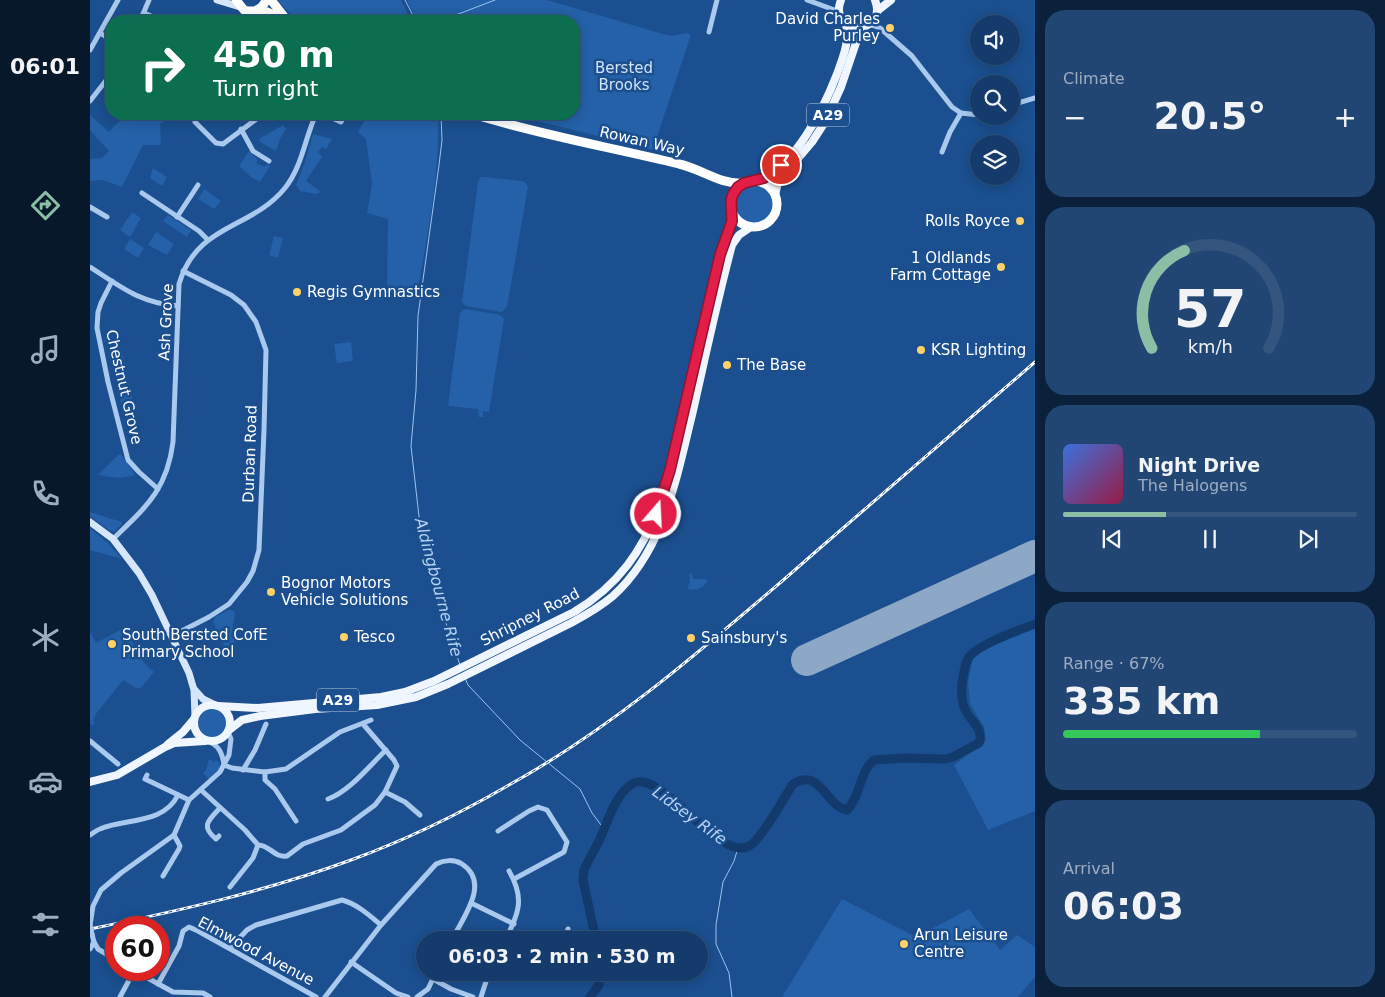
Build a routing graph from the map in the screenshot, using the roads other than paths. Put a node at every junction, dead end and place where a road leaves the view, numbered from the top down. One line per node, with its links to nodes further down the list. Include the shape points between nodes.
1 (118, 0): 17 (street)
2 (149, 0): 14 (street)
3 (217, 0): 11 (street)
4 (266, 0): 13 (highway)
5 (271, 0): 21 (highway)
6 (717, 0): 26 (street)
7 (807, 0): 12 (street)
8 (875, 0): 16 (main road)
9 (891, 0): 16 (main road)
10 (841, 1): 12 (street); 15 (main road)
11 (238, 4): 13 (highway, via 248,11)
12 (826, 6): 15 (street)
13 (257, 10): 20 (highway)
14 (144, 12): 18 (street); 19 (street)
15 (840, 12): 22 (main road)
16 (877, 14): 24 (main road); 25 (street)
17 (110, 15)
18 (143, 15)
19 (150, 15)
20 (274, 15)
21 (283, 15)
22 (845, 22): 24 (main road, via 852,27); 44 (main road, A29, via 848,36 845,50 830,93 815,122 781,165)
23 (105, 24): 27 (street)
24 (867, 25): 25 (street); 48 (main road, A29, via 857,40 825,122 778,182)
25 (880, 28): 34 (street, via 912,56 952,107)
26 (709, 32)
27 (100, 33): 28 (street); 29 (street)
28 (105, 36)
29 (90, 50)
30 (105, 82): 32 (street)
31 (1035, 98): 33 (street)
32 (90, 101)
33 (1020, 102)
34 (961, 113): 35 (street); 41 (street)
35 (970, 114)
36 (253, 120): 40 (street)
37 (312, 120): 55 (street, Ash Grove, via 298,165 285,188 268,204)
38 (494, 120): 43 (highway, Rowan Way, via 690,166)
39 (195, 122): 40 (street, via 220,144 227,143)
40 (242, 129): 42 (street, via 253,151)
41 (942, 152)
42 (269, 161)
43 (716, 179): 45 (highway, Rowan Way); 49 (highway, Rowan Way)
44 (756, 181): 45 (highway); 48 (highway, via 768,185)
45 (744, 183): 49 (highway, via 738,187)
46 (198, 185): 53 (street)
47 (142, 193): 53 (street)
48 (775, 195): 54 (highway, via 777,207 771,220 759,227)
49 (731, 201): 51 (highway)
50 (90, 207): 52 (street)
51 (732, 213): 54 (highway, via 740,223); 65 (main road, Shripney Road / A29, via 665,487 639,549 621,574 592,601 574,612 415,689 387,696 258,708)
52 (107, 217)
53 (178, 217): 55 (street)
54 (751, 227): 70 (main road, Shripney Road / A29, via 732,245 672,496 657,534 639,565 613,596 591,612 457,680 406,700 260,716 242,720)
55 (208, 240): 57 (street, Ash Grove, via 192,254)
56 (90, 267): 58 (street)
57 (183, 271): 59 (street, Ash Grove); 63 (street, Durban Road, via 226,292 249,312 259,328 266,350 266,382 260,544 253,571 229,604)
58 (112, 281): 59 (street, via 142,299); 60 (street, Chestnut Grove, via 98,312 98,339 128,460)
59 (178, 306): 60 (street, Ash Grove, via 173,442 165,477)
60 (158, 489): 62 (street, Ash Grove)
61 (90, 522): 62 (street)
62 (113, 539): 63 (street, via 139,573)
63 (172, 636): 64 (street)
64 (194, 690): 65 (street); 66 (street)
65 (216, 706): 66 (main road, Shripney Road, via 201,708); 70 (main road, via 230,720)
66 (194, 717): 72 (main road, via 197,734); 73 (main road, Shripney Road, via 183,732)
67 (371, 720): 69 (street)
68 (266, 724): 77 (street)
69 (363, 724): 74 (street); 78 (street, via 340,732 286,770)
70 (228, 731): 72 (main road, Shripney Road, via 219,740); 76 (street, via 231,739)
71 (90, 741): 75 (street)
72 (206, 741): 73 (main road, Shripney Road, via 180,742); 76 (street, via 219,749)
73 (165, 747): 80 (main road, Shripney Road, via 117,775)
74 (386, 750): 82 (street, via 397,766); 84 (street, via 349,786)
75 (118, 764)
76 (224, 765): 77 (street); 81 (street)
77 (243, 770): 78 (street)
78 (265, 772): 88 (street, via 265,780 275,789)
79 (147, 775): 83 (street, via 145,779)
80 (90, 782)
81 (202, 790): 85 (street); 86 (street)
82 (385, 792): 87 (street, via 405,802); 93 (street, via 375,805 341,830 303,844 287,856 276,855 266,846)
83 (178, 795): 85 (street); 90 (street, via 175,802 155,815 101,828)
84 (328, 798)
85 (189, 800): 91 (street)
86 (220, 808): 92 (street, via 207,827 216,840); 93 (street)
87 (420, 815)
88 (296, 821)
89 (498, 831): 96 (street, via 538,807 547,810 567,842 564,852)
90 (90, 835)
91 (174, 835): 95 (street, via 180,846); 98 (street, via 120,873)
92 (219, 836)
93 (258, 845): 97 (street, via 254,858)
94 (510, 871): 96 (street)
95 (163, 876)
96 (514, 879): 100 (street, via 519,901)
97 (230, 887)
98 (93, 898): 101 (street)
99 (471, 903): 100 (street); 102 (street, via 476,885 470,870 458,861 441,861); 103 (street)
100 (514, 924): 104 (street)
101 (90, 925): 105 (street, bridge)
102 (381, 925): 106 (street, via 360,908 342,900 256,925); 109 (street)
103 (457, 931)
104 (510, 931)
105 (94, 942): 107 (street); 108 (street)
106 (230, 948): 115 (street, Elmwood Avenue, via 189,927 183,931); 119 (street, Elmwood Avenue)
107 (90, 949)
108 (105, 953)
109 (351, 962): 120 (street); 121 (street, via 396,993)
110 (128, 981): 117 (street)
111 (153, 981): 115 (street)
112 (432, 981): 122 (street, via 428,989)
113 (438, 981): 123 (street)
114 (486, 981): 124 (street)
115 (158, 984): 116 (street)
116 (180, 995): 118 (street, via 203,993)
117 (120, 997)
118 (210, 997)
119 (316, 997)
120 (325, 997)
121 (408, 997)
122 (417, 997)
123 (473, 997)
124 (481, 997)

